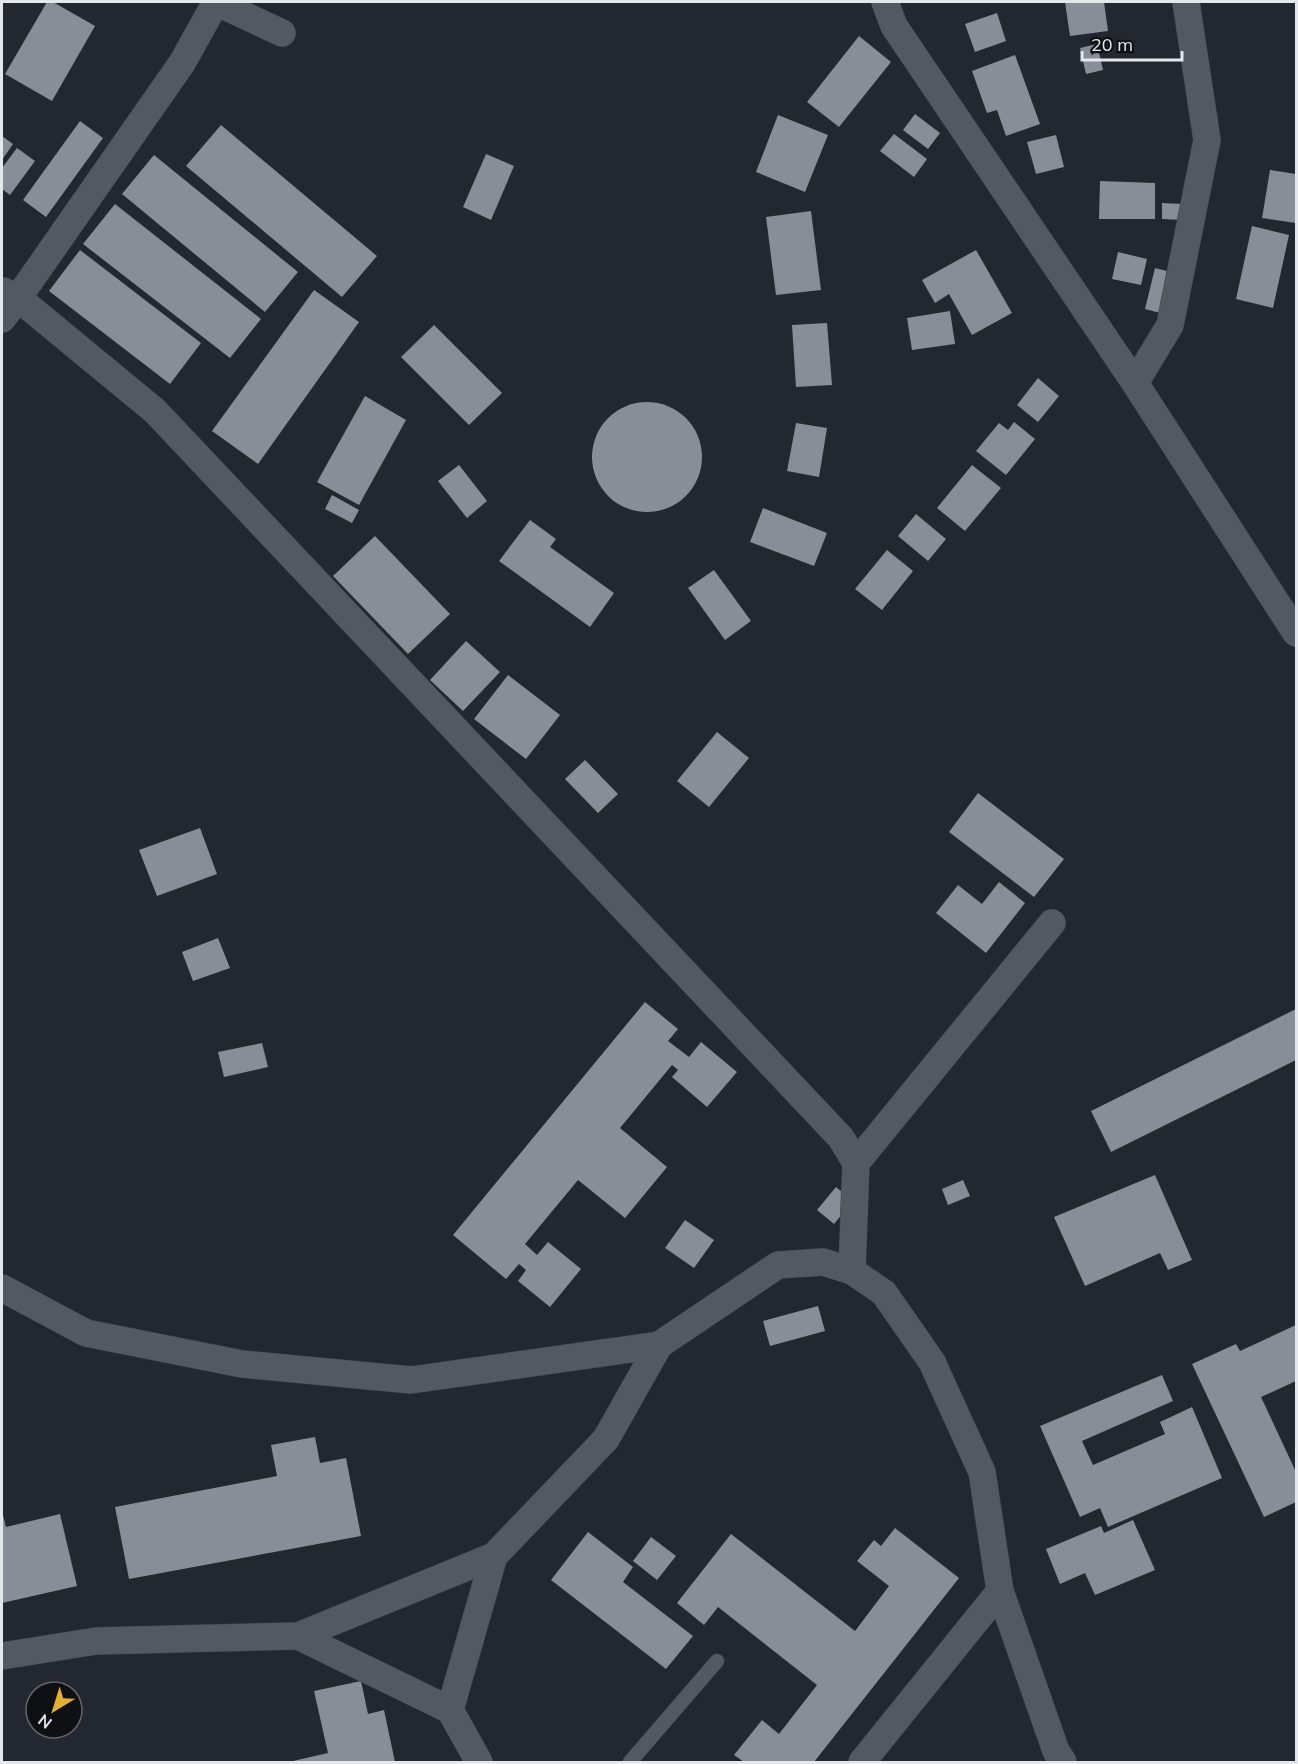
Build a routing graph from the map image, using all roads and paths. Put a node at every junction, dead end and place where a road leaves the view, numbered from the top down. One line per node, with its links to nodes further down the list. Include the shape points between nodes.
1 (885, 2): 5 (street, via 894,26)
2 (1186, 2): 5 (street, via 1207,140 1170,325)
3 (282, 33): 4 (street, via 216,2 182,63)
4 (7, 302): 8 (street, via 155,411 833,1129)
5 (1136, 383): 6 (street)
6 (1296, 633)
7 (1052, 923): 8 (street)
8 (856, 1164): 9 (street)
9 (852, 1271): 11 (street, via 823,1262 778,1265); 13 (street, via 884,1293 937,1372 982,1472)
10 (2, 1288): 11 (street, via 86,1333 242,1364 411,1380)
11 (659, 1345): 12 (street, via 606,1439)
12 (494, 1556): 14 (street); 17 (street)
13 (1000, 1591): 20 (street); 21 (street, via 1056,1752)
14 (298, 1636): 15 (street, via 96,1641); 17 (street)
15 (2, 1656)
16 (717, 1661): 19 (lane)
17 (450, 1710): 18 (street)
18 (479, 1762)
19 (630, 1762)
20 (862, 1762)
21 (1063, 1762)

